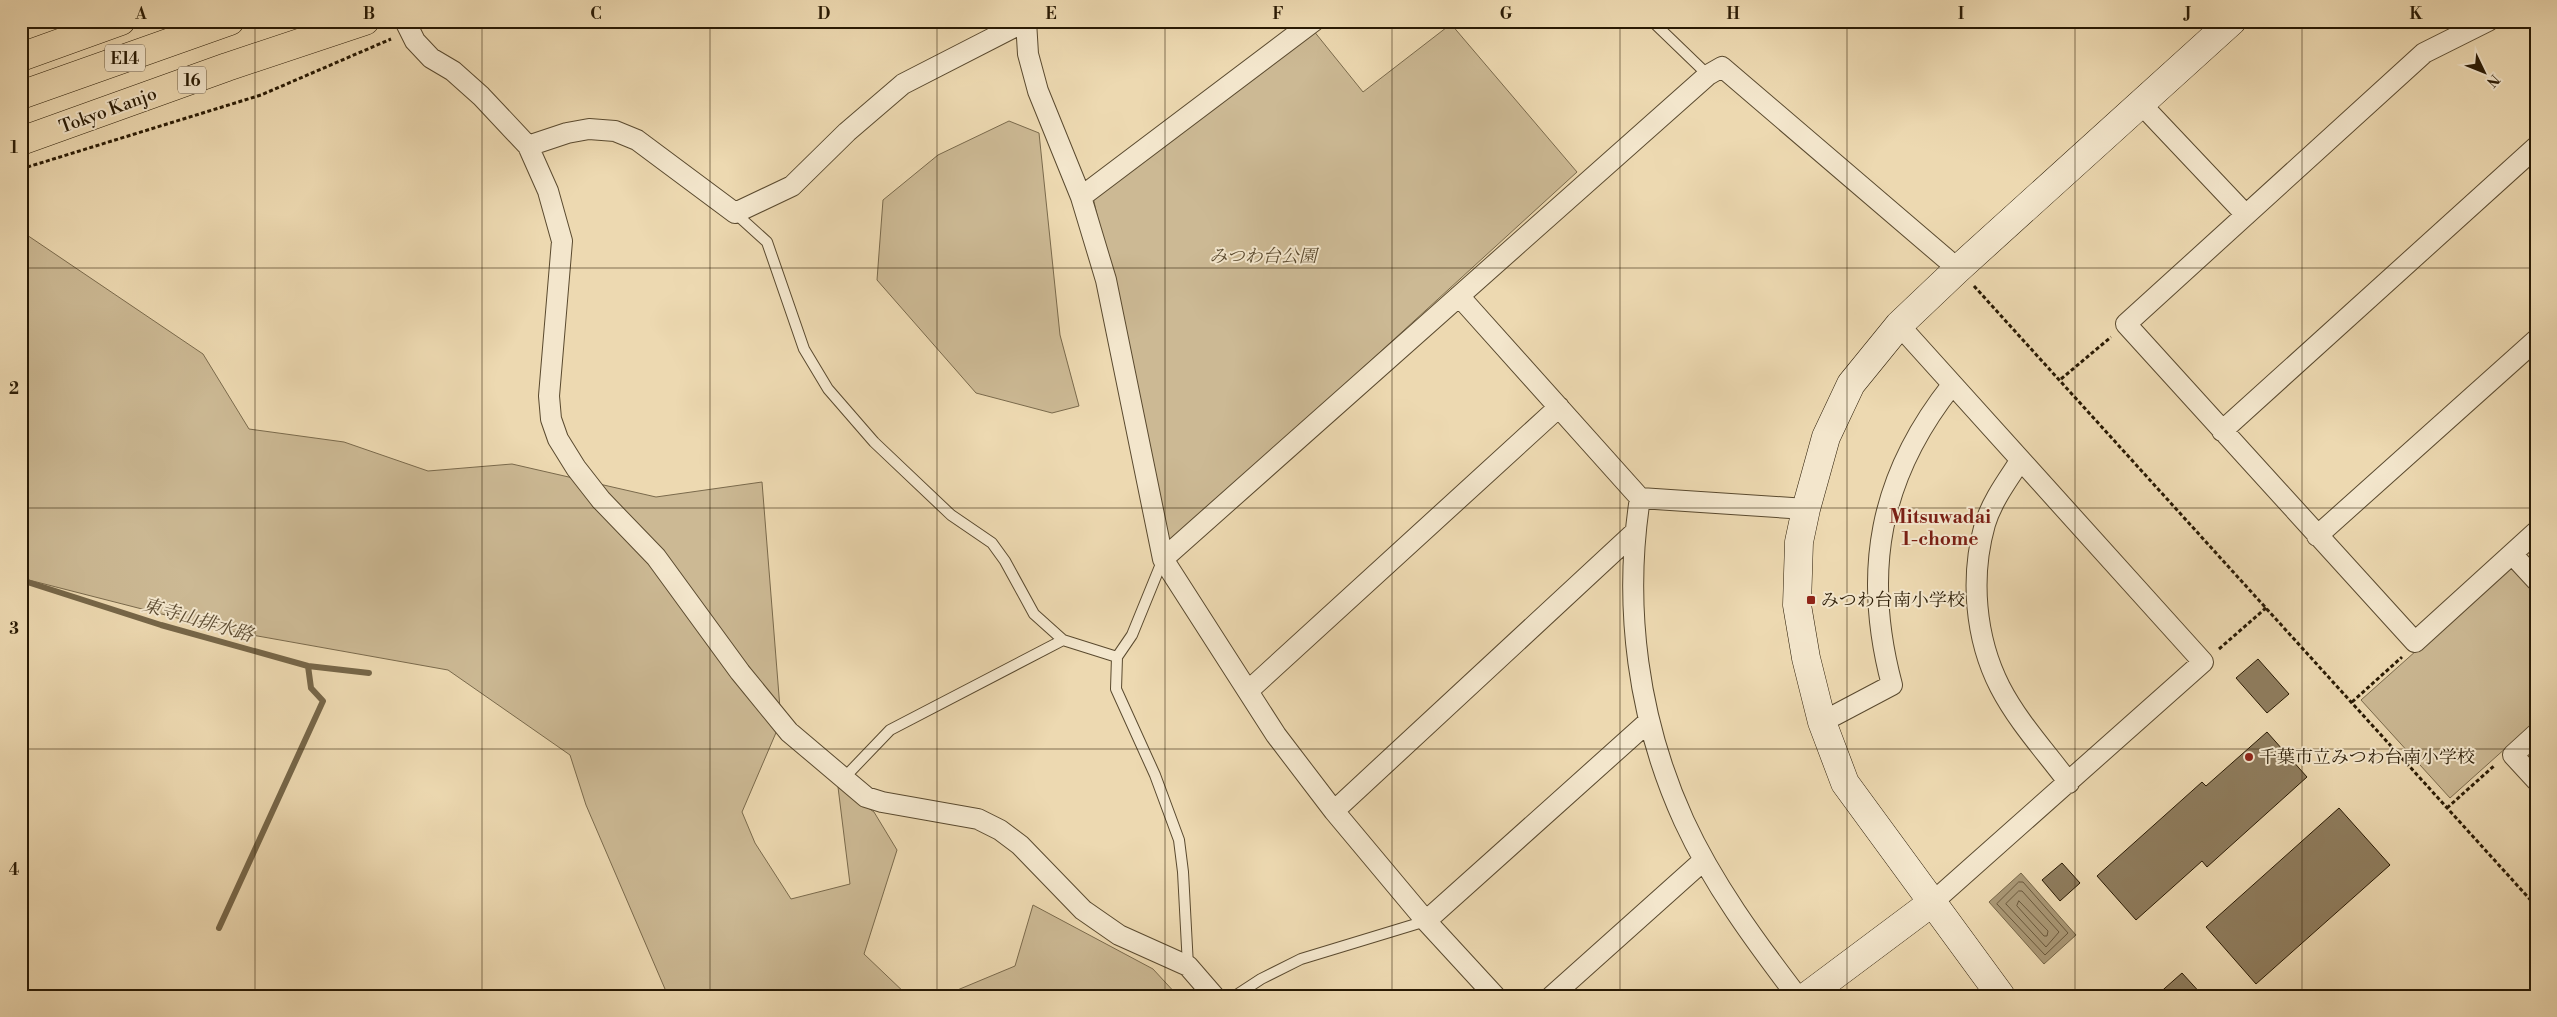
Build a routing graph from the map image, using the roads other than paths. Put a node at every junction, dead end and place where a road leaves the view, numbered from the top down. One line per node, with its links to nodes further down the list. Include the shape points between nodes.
1 (121, 21): 10 (highway, E14)
2 (230, 21): 12 (highway, E14)
3 (365, 21): 14 (highway, Tokyo Kanjo / 16)
4 (1026, 21): 17 (street, via 1028,54 1038,91); 18 (street, via 904,84 847,132 792,186)
5 (1314, 21): 17 (street)
6 (1652, 21): 11 (lane)
7 (2232, 21): 13 (street)
8 (2488, 21): 19 (street, via 2424,53)
9 (407, 26): 15 (street, via 415,41 431,58 481,96)
10 (21, 57)
11 (1708, 75): 20 (street, via 1722,67); 21 (street)
12 (21, 95)
13 (2140, 104): 19 (street); 20 (street)
14 (21, 141)
15 (528, 146): 18 (street, via 589,129 615,131 636,140); 42 (street, via 548,191 562,241 549,396 551,419 558,439 600,500 656,558 788,732)
16 (2536, 147): 26 (street)
17 (1081, 196): 34 (street, via 1106,280)
18 (735, 213): 36 (lane, via 767,242 804,349 828,389 874,442 951,515 992,543 1034,614)
19 (2246, 216): 26 (street, via 2126,324)
20 (1958, 268): 22 (street)
21 (1459, 296): 25 (street); 34 (street)
22 (1899, 325): 24 (street); 29 (street, via 1851,384 1826,437)
23 (2536, 340): 32 (street)
24 (1952, 386): 27 (street); 40 (street, via 1917,436 1898,475 1885,516 1877,606 1882,646 1892,685)
25 (1559, 407): 28 (street); 38 (street)
26 (2222, 431): 32 (street)
27 (2020, 461): 44 (street, via 1997,495 1986,524 1978,560 1976,594 1980,627 2000,688); 44 (street, via 2203,662)
28 (1640, 498): 29 (street); 30 (street)
29 (1806, 509): 40 (street, via 1799,542 1797,605)
30 (1635, 532): 39 (street, via 1635,630); 45 (street)
31 (2536, 532): 33 (street)
32 (2317, 536): 33 (street, via 2415,642)
33 (2512, 554): 35 (street)
34 (1163, 559): 37 (lane, via 1132,635); 38 (street)
35 (2536, 580)
36 (1063, 640): 37 (lane); 42 (lane, via 890,730)
37 (1117, 657): 49 (lane, via 1116,689 1155,775 1179,840)
38 (1248, 691): 45 (street, via 1276,735)
39 (1648, 722): 46 (street, via 1684,820); 48 (street)
40 (1822, 722): 47 (street, via 1845,783 1882,837)
41 (2536, 734): 43 (street, via 2513,755)
42 (843, 779): 49 (street, via 866,796 882,802 978,820 1000,830 1020,845 1083,910 1119,935)
43 (2536, 780)
44 (2069, 783): 47 (street)
45 (1334, 811): 48 (street)
46 (1704, 860): 53 (street); 54 (street, via 1754,940)
47 (1934, 901): 55 (street); 56 (street)
48 (1426, 921): 51 (lane, via 1301,959); 52 (street)
49 (1188, 966): 50 (street)
50 (1214, 996)
51 (1235, 996)
52 (1495, 996)
53 (1552, 996)
54 (1797, 996)
55 (1807, 996)
56 (2002, 996)

